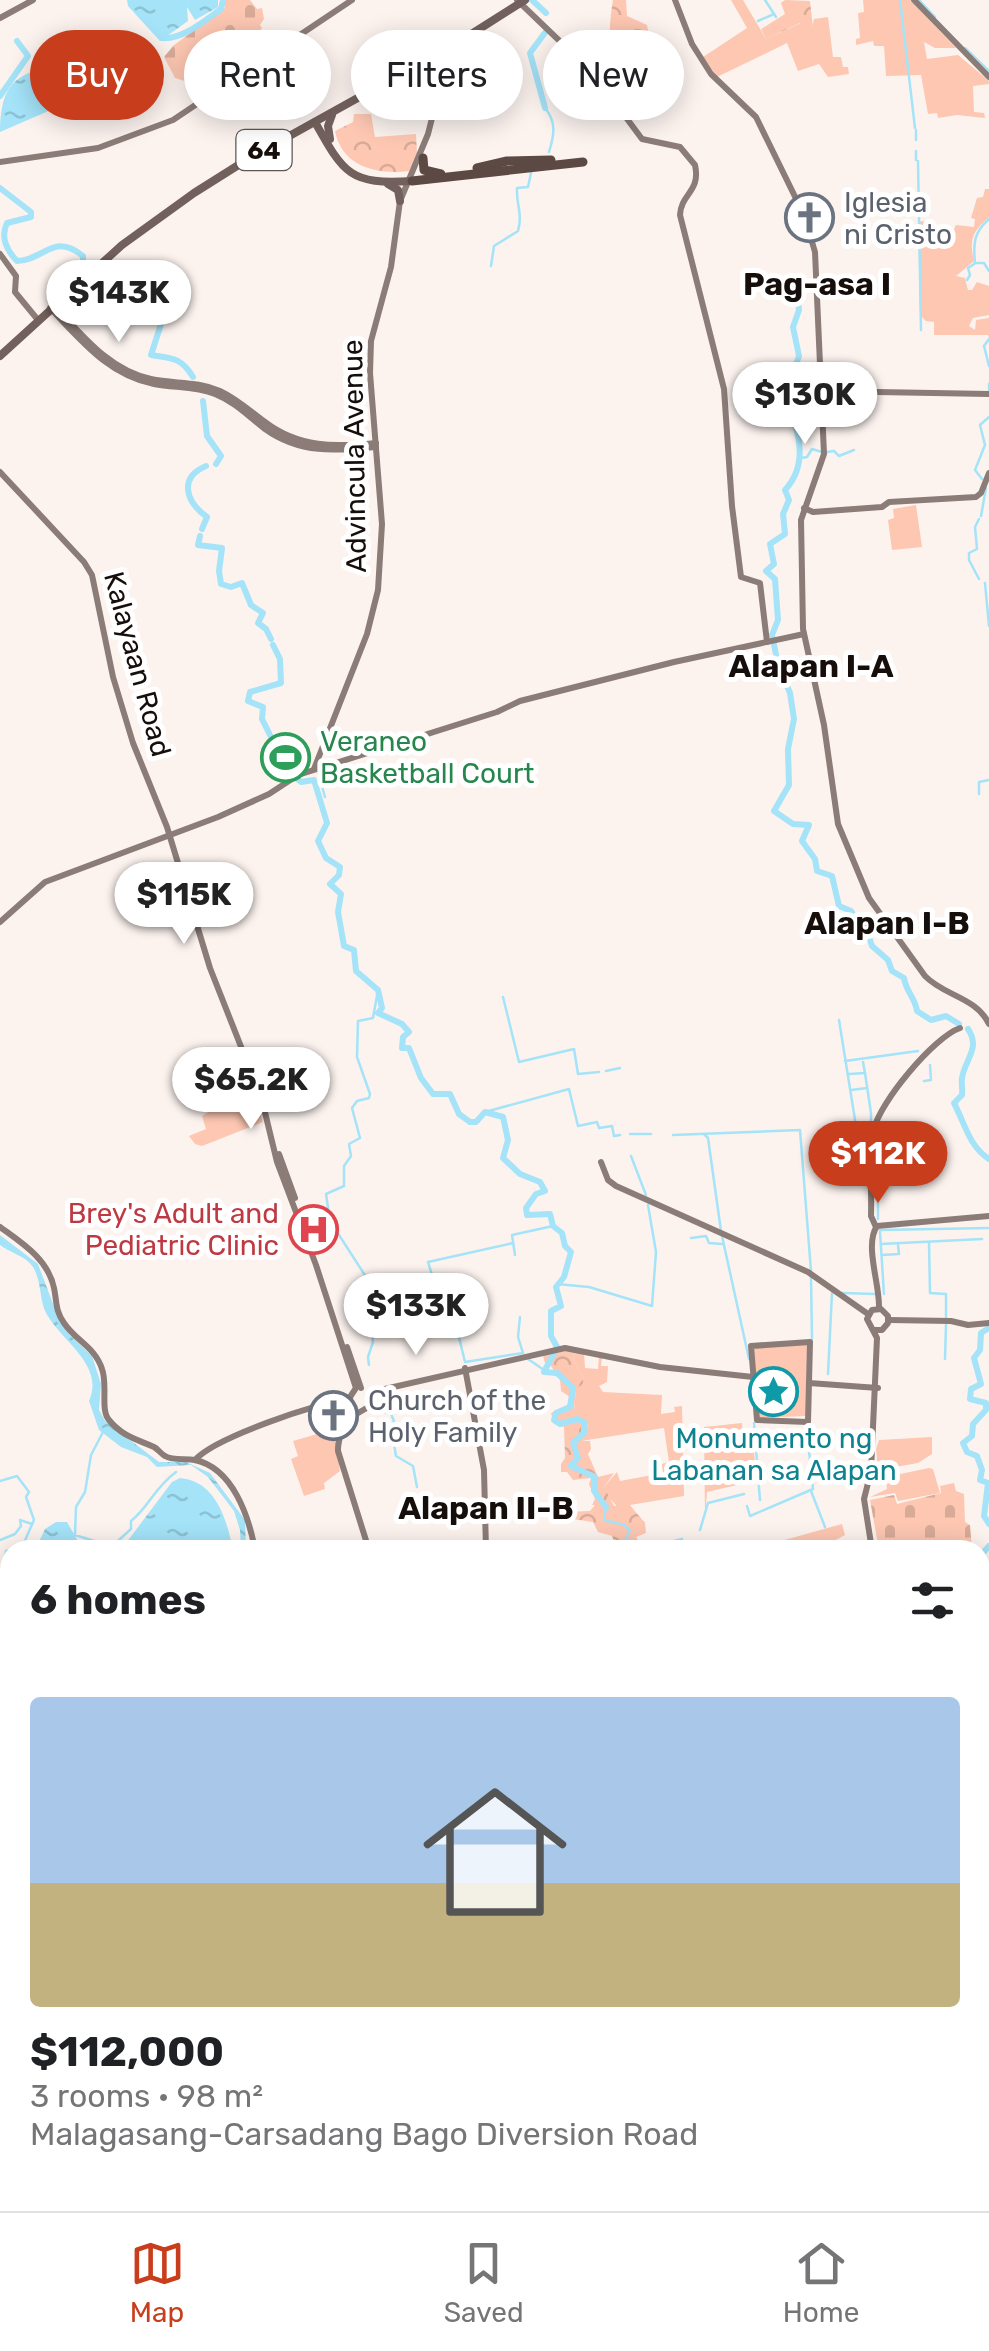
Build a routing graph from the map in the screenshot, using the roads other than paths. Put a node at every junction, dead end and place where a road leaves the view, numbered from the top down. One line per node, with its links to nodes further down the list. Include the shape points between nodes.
1 (33, 0): 7 (street)
2 (352, 0): 6 (street)
3 (675, 0): 27 (street, via 711,74 756,117 804,215 816,252)
4 (914, 0): 9 (street)
5 (521, 1): 8 (main road, 64); 35 (street, via 594,73 642,140 680,147 695,164 696,185 680,214 724,389 741,577 760,582)
6 (342, 3): 18 (street, via 173,120 98,148)
7 (0, 18)
8 (476, 30)
9 (989, 77)
10 (351, 102): 11 (main road, 64)
11 (335, 111): 14 (main road, 64); 16 (main road)
12 (432, 120): 20 (street, Advincula Avenue)
13 (435, 120): 17 (street, Advincula Avenue)
14 (317, 121): 15 (main road, 64); 16 (main road)
15 (297, 132): 16 (main road, via 312,129); 24 (main road, 64, via 194,193)
16 (326, 137): 20 (main road, via 364,176); 21 (main road, via 348,172)
17 (423, 158): 19 (highway, via 424,170); 20 (street, Advincula Avenue)
18 (0, 162)
19 (441, 174): 20 (highway); 20 (highway, via 507,161 584,160)
20 (411, 179): 21 (main road); 22 (street, Advincula Avenue); 33 (street, Advincula Avenue, via 374,345)
21 (384, 183): 22 (main road, via 396,188)
22 (400, 200): 29 (street, Advincula Avenue, via 391,267 370,341)
23 (0, 254): 25 (street, via 17,278 15,292)
24 (52, 306): 25 (main road, 64); 29 (street, via 127,376 217,392 305,443)
25 (38, 320): 26 (main road, 64)
26 (0, 356)
27 (821, 391): 28 (street); 32 (street, via 824,456)
28 (989, 394)
29 (376, 445): 33 (street, Advincula Avenue)
30 (0, 472): 37 (street, Kalayaan Road, via 90,568 113,678)
31 (989, 473): 32 (street, via 979,496 889,502 882,508)
32 (804, 508): 34 (street)
33 (384, 543): 36 (street, Advincula Avenue, via 373,615)
34 (804, 634): 35 (street); 39 (street, via 836,814 863,886 929,980 979,1008)
35 (772, 640): 36 (street, via 520,701)
36 (316, 769): 37 (street)
37 (170, 838): 38 (street, via 45,882); 54 (street, Kalayaan Road, via 263,1090 288,1186)
38 (0, 922)
39 (989, 1024)
40 (963, 1027): 43 (street, via 930,1053 879,1121)
41 (601, 1162): 46 (street, via 610,1183 812,1274)
42 (989, 1216): 43 (street)
43 (874, 1223): 45 (street, via 870,1244)
44 (0, 1227): 57 (street, via 44,1262 54,1306 102,1368 110,1422 165,1456)
45 (879, 1308): 46 (street); 47 (street)
46 (868, 1314): 49 (street, via 867,1322)
47 (889, 1320): 48 (street); 49 (street)
48 (989, 1323)
49 (878, 1330): 53 (street)
50 (465, 1368): 51 (street, via 562,1348); 54 (street); 55 (street, via 396,1384); 60 (street, via 484,1470)
51 (753, 1378): 52 (street, via 752,1345 809,1341); 52 (street, via 760,1421 808,1422)
52 (809, 1383): 53 (street)
53 (876, 1388): 61 (street, via 864,1496)
54 (360, 1389): 55 (street); 56 (street)
55 (371, 1397): 56 (street, via 368,1408)
56 (354, 1405): 57 (street, via 318,1407 218,1442); 59 (street, via 341,1444)
57 (195, 1460): 58 (street, via 228,1482)
58 (252, 1540)
59 (368, 1540)
60 (486, 1540)
61 (873, 1540)

